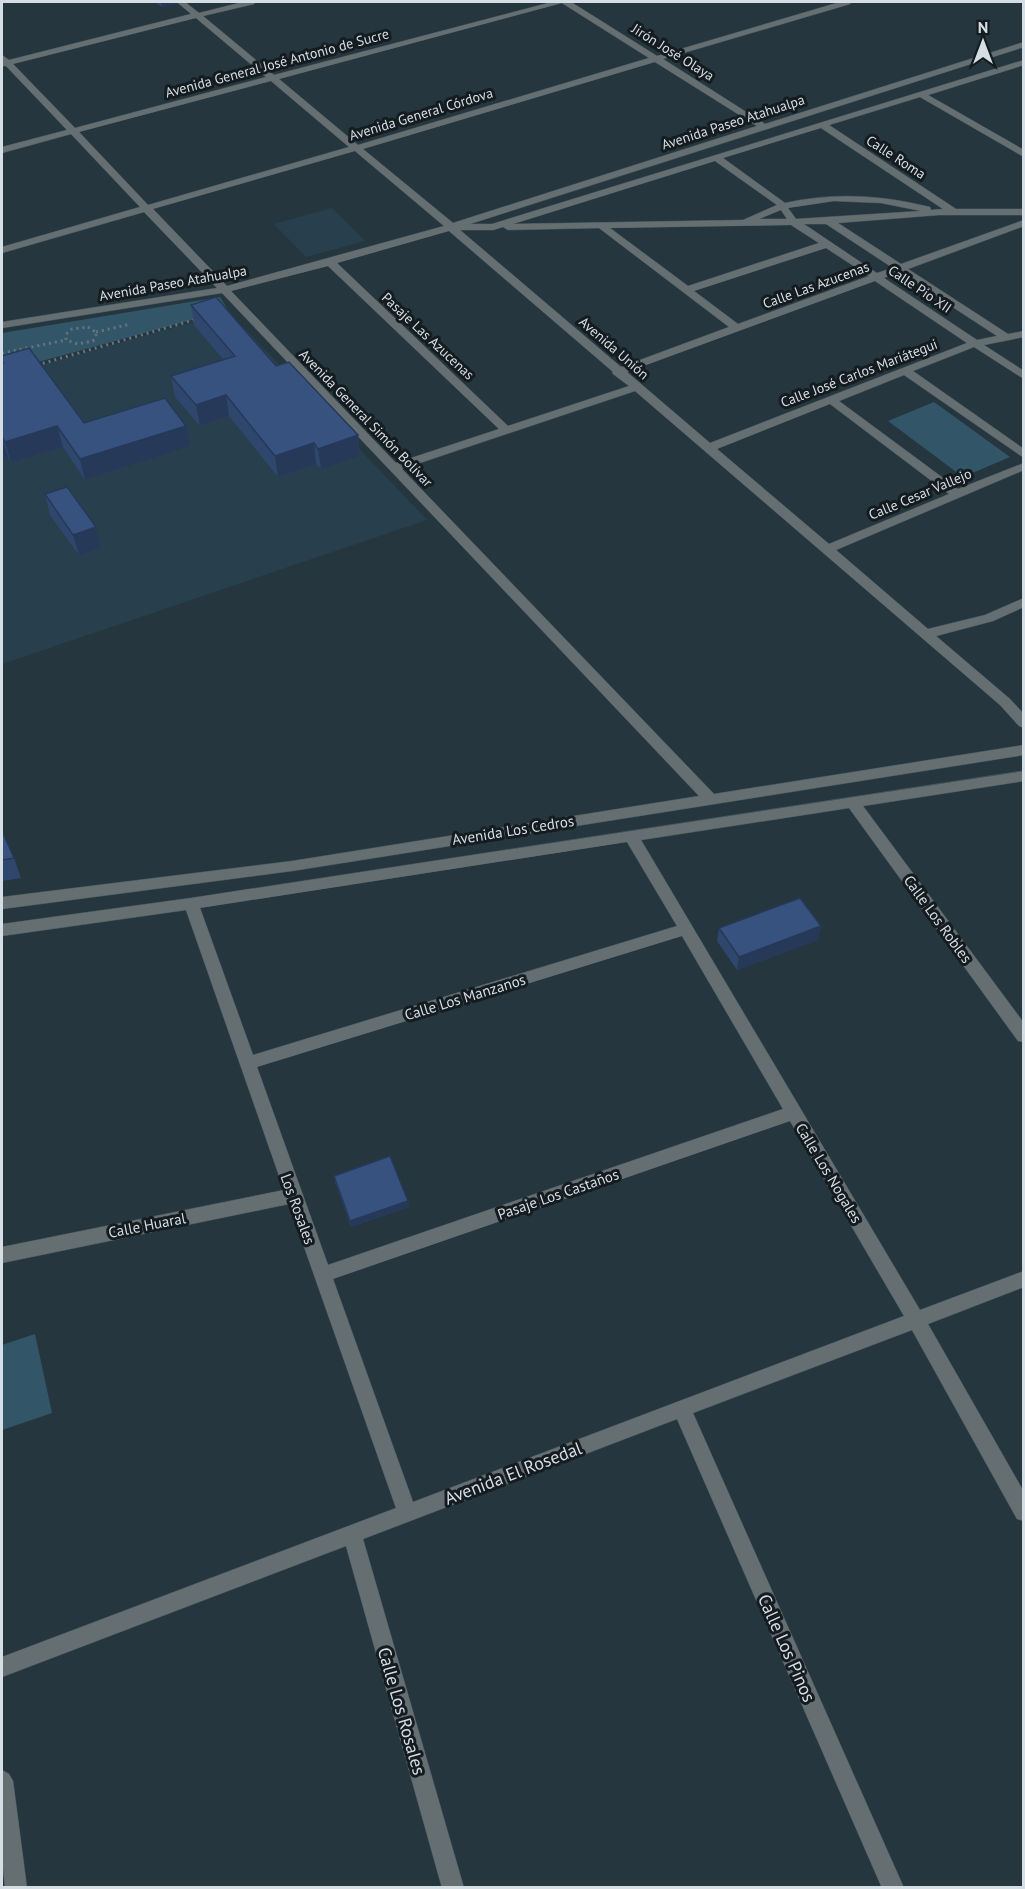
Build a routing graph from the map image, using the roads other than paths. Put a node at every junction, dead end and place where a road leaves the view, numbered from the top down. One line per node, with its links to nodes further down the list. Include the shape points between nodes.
1 (181, 2): 6 (street, Avenida Unión)
2 (251, 2): 6 (street)
3 (559, 2): 11 (street, Avenida General José Antonio de Sucre)
4 (566, 2): 8 (street, Jirón José Olaya)
5 (847, 2): 8 (street, Avenida General Córdova)
6 (197, 15): 9 (street); 11 (street, Avenida Unión)
7 (1023, 44): 14 (street, Avenida Paseo Atahualpa)
8 (657, 58): 14 (street, Jirón José Olaya); 18 (street, Avenida General Córdova)
9 (3, 61): 15 (street, Avenida General Simón Bolívar)
10 (1023, 62): 12 (street, Avenida Paseo Atahualpa)
11 (274, 79): 15 (street, Avenida General José Antonio de Sucre); 18 (street, Avenida Unión)
12 (923, 95): 13 (street, Avenida Paseo Atahualpa); 17 (street)
13 (823, 125): 21 (street, Avenida Paseo Atahualpa); 25 (street, Calle Roma)
14 (764, 127): 31 (street, Avenida Paseo Atahualpa)
15 (72, 131): 19 (street, Avenida General José Antonio de Sucre); 23 (street, Avenida General Simón Bolívar)
16 (1023, 139): 17 (street)
17 (1008, 145): 20 (street)
18 (356, 148): 23 (street, Avenida General Córdova); 31 (street, Avenida Unión)
19 (2, 150)
20 (1023, 153)
21 (717, 158): 22 (street, Calle Pio XII); 33 (street, Avenida Paseo Atahualpa)
22 (781, 204): 24 (street, via 873,199); 28 (street, Calle Pio XII); 29 (street)
23 (146, 208): 35 (street, Avenida General Córdova); 39 (street, Avenida General Simón Bolívar)
24 (939, 212): 25 (street); 27 (street)
25 (954, 212): 26 (street)
26 (1023, 212)
27 (828, 221): 28 (street); 37 (street, Calle Pio XII)
28 (794, 222): 29 (street); 34 (street, Calle Pio XII)
29 (743, 223): 32 (street)
30 (1023, 224): 37 (street, Calle Las Azucenas)
31 (451, 226): 33 (street, Avenida Paseo Atahualpa); 36 (street, Avenida Paseo Atahualpa); 47 (street, Avenida Unión)
32 (603, 226): 33 (street); 40 (street)
33 (493, 227)
34 (827, 244): 38 (street, Calle Pio XII); 40 (street)
35 (2, 250)
36 (330, 262): 39 (street, Avenida Paseo Atahualpa); 51 (street, Pasaje Las Azucenas)
37 (900, 268): 38 (street, Calle Las Azucenas); 44 (street, Calle Pio XII)
38 (877, 277): 42 (street, Calle Las Azucenas); 45 (street, Calle Pio XII)
39 (224, 290): 41 (street, Avenida Paseo Atahualpa); 55 (street, Avenida General Simón Bolívar)
40 (687, 290): 42 (street)
41 (2, 325)
42 (737, 328): 47 (street, Calle Las Azucenas)
43 (1023, 334): 44 (street, Calle José Carlos Mariátegui)
44 (1006, 337): 45 (street, Calle José Carlos Mariátegui)
45 (976, 343): 46 (street, Calle José Carlos Mariátegui); 48 (street, Calle Pio XII)
46 (906, 370): 50 (street, Calle José Carlos Mariátegui); 53 (street)
47 (617, 372): 49 (street, Avenida Unión)
48 (1023, 376)
49 (636, 387): 51 (street); 52 (street, Avenida Unión)
50 (831, 400): 52 (street, Calle José Carlos Mariátegui); 56 (street)
51 (506, 430): 55 (street)
52 (708, 448): 57 (street, Avenida Unión)
53 (1023, 455)
54 (1023, 466): 56 (street, Calle Cesar Vallejo)
55 (393, 468): 65 (street, Avenida General Simón Bolívar)
56 (957, 494): 57 (street, Calle Cesar Vallejo)
57 (828, 549): 61 (street, Avenida Unión)
58 (1023, 602): 60 (street)
59 (1023, 614): 60 (street)
60 (989, 618): 61 (street)
61 (927, 633): 62 (street, Avenida Unión, via 1005,702)
62 (1023, 723)
63 (1023, 750): 65 (street, Avenida Los Cedros)
64 (1023, 776): 66 (street, Avenida Los Cedros)
65 (710, 799): 68 (street, Avenida Los Cedros, via 292,866)
66 (852, 802): 67 (street, Avenida Los Cedros); 72 (street, Calle Los Robles)
67 (631, 836): 69 (street, Avenida Los Cedros); 71 (street, Calle Los Nogales)
68 (2, 903)
69 (190, 904): 70 (street, Avenida Los Cedros); 73 (street, Los Rosales)
70 (2, 930)
71 (684, 930): 73 (street, Calle Los Manzanos); 74 (street, Calle Los Nogales)
72 (1023, 1036)
73 (246, 1064): 75 (street, Los Rosales)
74 (793, 1113): 77 (street, Pasaje Los Castaños); 79 (street, Calle Los Nogales)
75 (293, 1196): 76 (street, Calle Huaral); 77 (street, Los Rosales)
76 (2, 1255)
77 (322, 1275): 82 (street, Los Rosales)
78 (1023, 1279): 79 (street, Avenida El Rosedal)
79 (916, 1320): 80 (street, Avenida El Rosedal); 81 (street, Calle Los Nogales)
80 (682, 1409): 82 (street, Avenida El Rosedal); 88 (street, Calle Los Pinos)
81 (1023, 1512)
82 (407, 1513): 83 (street, Avenida El Rosedal)
83 (352, 1534): 84 (street, Avenida El Rosedal); 87 (street, Calle Los Rosales)
84 (2, 1667)
85 (2, 1781): 86 (street)
86 (16, 1887)
87 (453, 1887)
88 (893, 1887)

